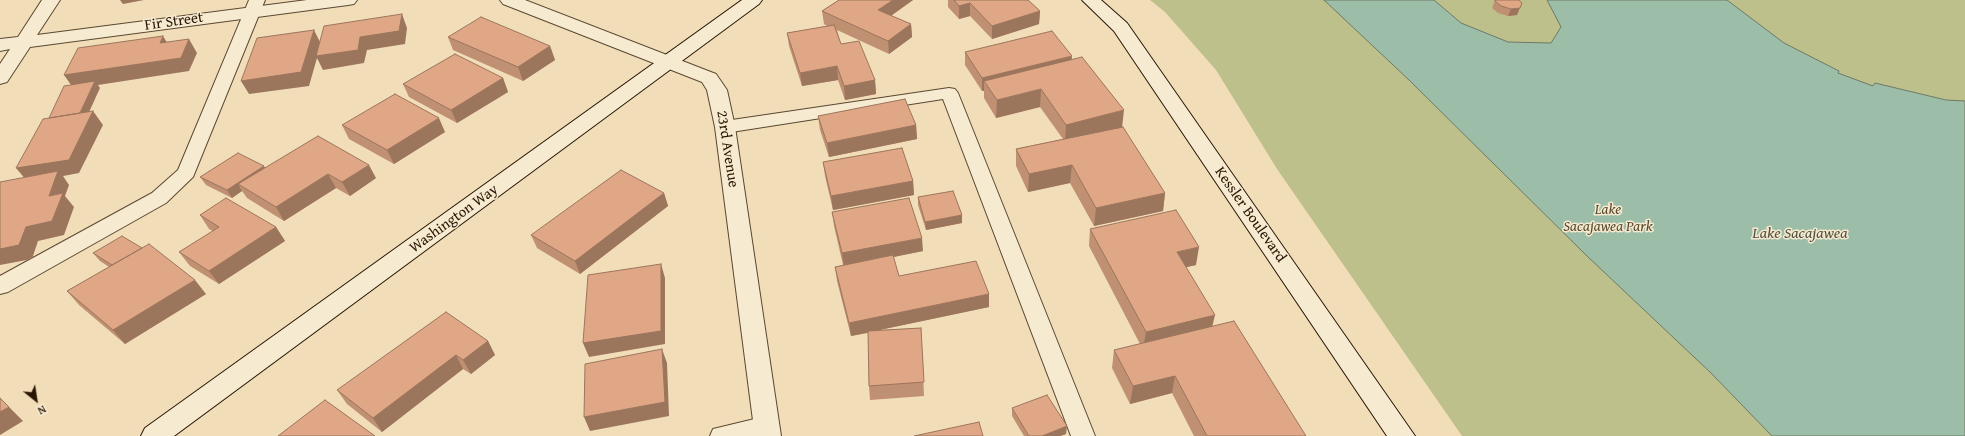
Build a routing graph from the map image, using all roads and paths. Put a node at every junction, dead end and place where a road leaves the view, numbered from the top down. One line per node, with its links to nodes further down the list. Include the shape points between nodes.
1 (51, 0): 7 (street)
2 (348, 0): 6 (street, Fir Street)
3 (509, 0): 9 (street, 23rd Avenue)
4 (753, 0): 9 (street, Washington Way)
5 (1091, 0): 17 (street, Kessler Boulevard, via 1121,27)
6 (255, 6): 7 (street, Fir Street); 12 (lane, via 186,172 159,198)
7 (24, 42): 8 (street, Fir Street); 10 (street)
8 (0, 45)
9 (670, 62): 11 (street, 23rd Avenue, via 709,78 717,90); 14 (street, Washington Way)
10 (0, 78)
11 (724, 127): 13 (street, 23rd Avenue); 16 (lane, via 949,93)
12 (0, 286)
13 (768, 431): 15 (lane)
14 (154, 436)
15 (722, 436)
16 (1083, 436)
17 (1402, 436)

